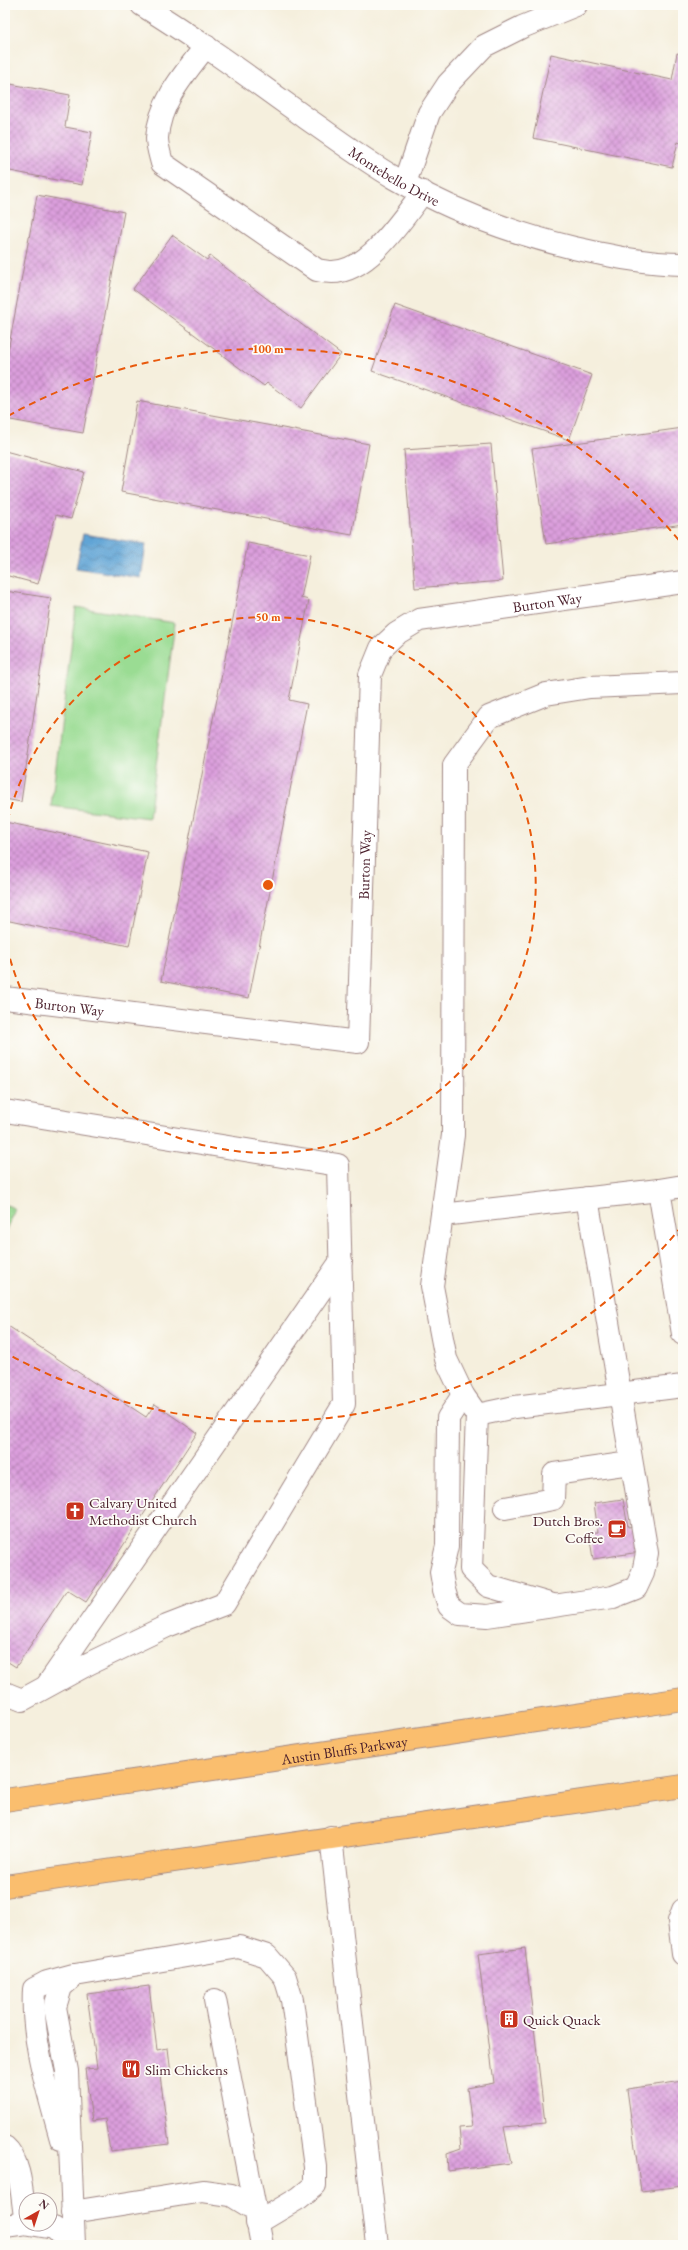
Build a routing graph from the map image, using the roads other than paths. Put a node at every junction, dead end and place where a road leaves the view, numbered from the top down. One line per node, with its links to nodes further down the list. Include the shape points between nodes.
1 (142, 5): 3 (street, Montebello Drive)
2 (576, 5): 4 (street, via 484,46 448,84 429,113)
3 (206, 46): 4 (street, Montebello Drive, via 344,145); 4 (street, via 173,88 163,114 157,138 162,162 317,270 334,272 356,266 376,250)
4 (414, 188): 5 (street, Montebello Drive, via 492,224 543,240 604,255)
5 (683, 264)
6 (683, 582): 8 (street, Burton Way, via 419,620 396,634 381,648 370,675 358,1042)
7 (683, 683): 13 (street, via 590,687 546,694 489,717 454,765 453,1135)
8 (5, 998)
9 (5, 1111): 14 (street, via 338,1165)
10 (683, 1186): 11 (street)
11 (659, 1190): 12 (street); 15 (street)
12 (588, 1198): 13 (street); 17 (street)
13 (442, 1215): 18 (street, via 432,1286 446,1359)
14 (341, 1261): 23 (street); 23 (street, via 344,1404 224,1604 167,1626)
15 (683, 1334)
16 (683, 1386): 17 (street)
17 (620, 1393): 19 (street); 20 (street)
18 (463, 1395): 19 (street); 22 (street, via 448,1418 447,1546 441,1572 449,1606 460,1614 487,1616)
19 (477, 1415): 22 (street, via 471,1569 488,1586)
20 (630, 1463): 21 (street, via 554,1474 553,1499); 22 (street, via 646,1553 636,1588 613,1597)
21 (505, 1508)
22 (553, 1605)
23 (45, 1688): 24 (street, via 22,1700)
24 (5, 1693)
25 (683, 1699): 29 (main road, Austin Bluffs Parkway)
26 (683, 1771): 28 (main road)
27 (683, 1786): 28 (main road)
28 (662, 1789): 30 (main road)
29 (5, 1800)
30 (331, 1837): 31 (main road); 44 (street)
31 (5, 1886)
32 (683, 1910): 33 (street, via 679,1922)
33 (683, 1954)
34 (215, 2000): 38 (street)
35 (5, 2147): 36 (street, via 10,2151 17,2166)
36 (21, 2192)
37 (72, 2212): 38 (street, via 203,2191 231,2195); 38 (street, via 67,2071 55,2007 60,1987 75,1975 239,1947 267,1956 285,1977 293,2008 315,2167 315,2185 299,2198); 42 (street)
38 (256, 2216): 43 (street)
39 (18, 2224): 40 (street)
40 (5, 2226)
41 (58, 2232): 42 (street)
42 (73, 2245)
43 (262, 2245)
44 (377, 2245)

